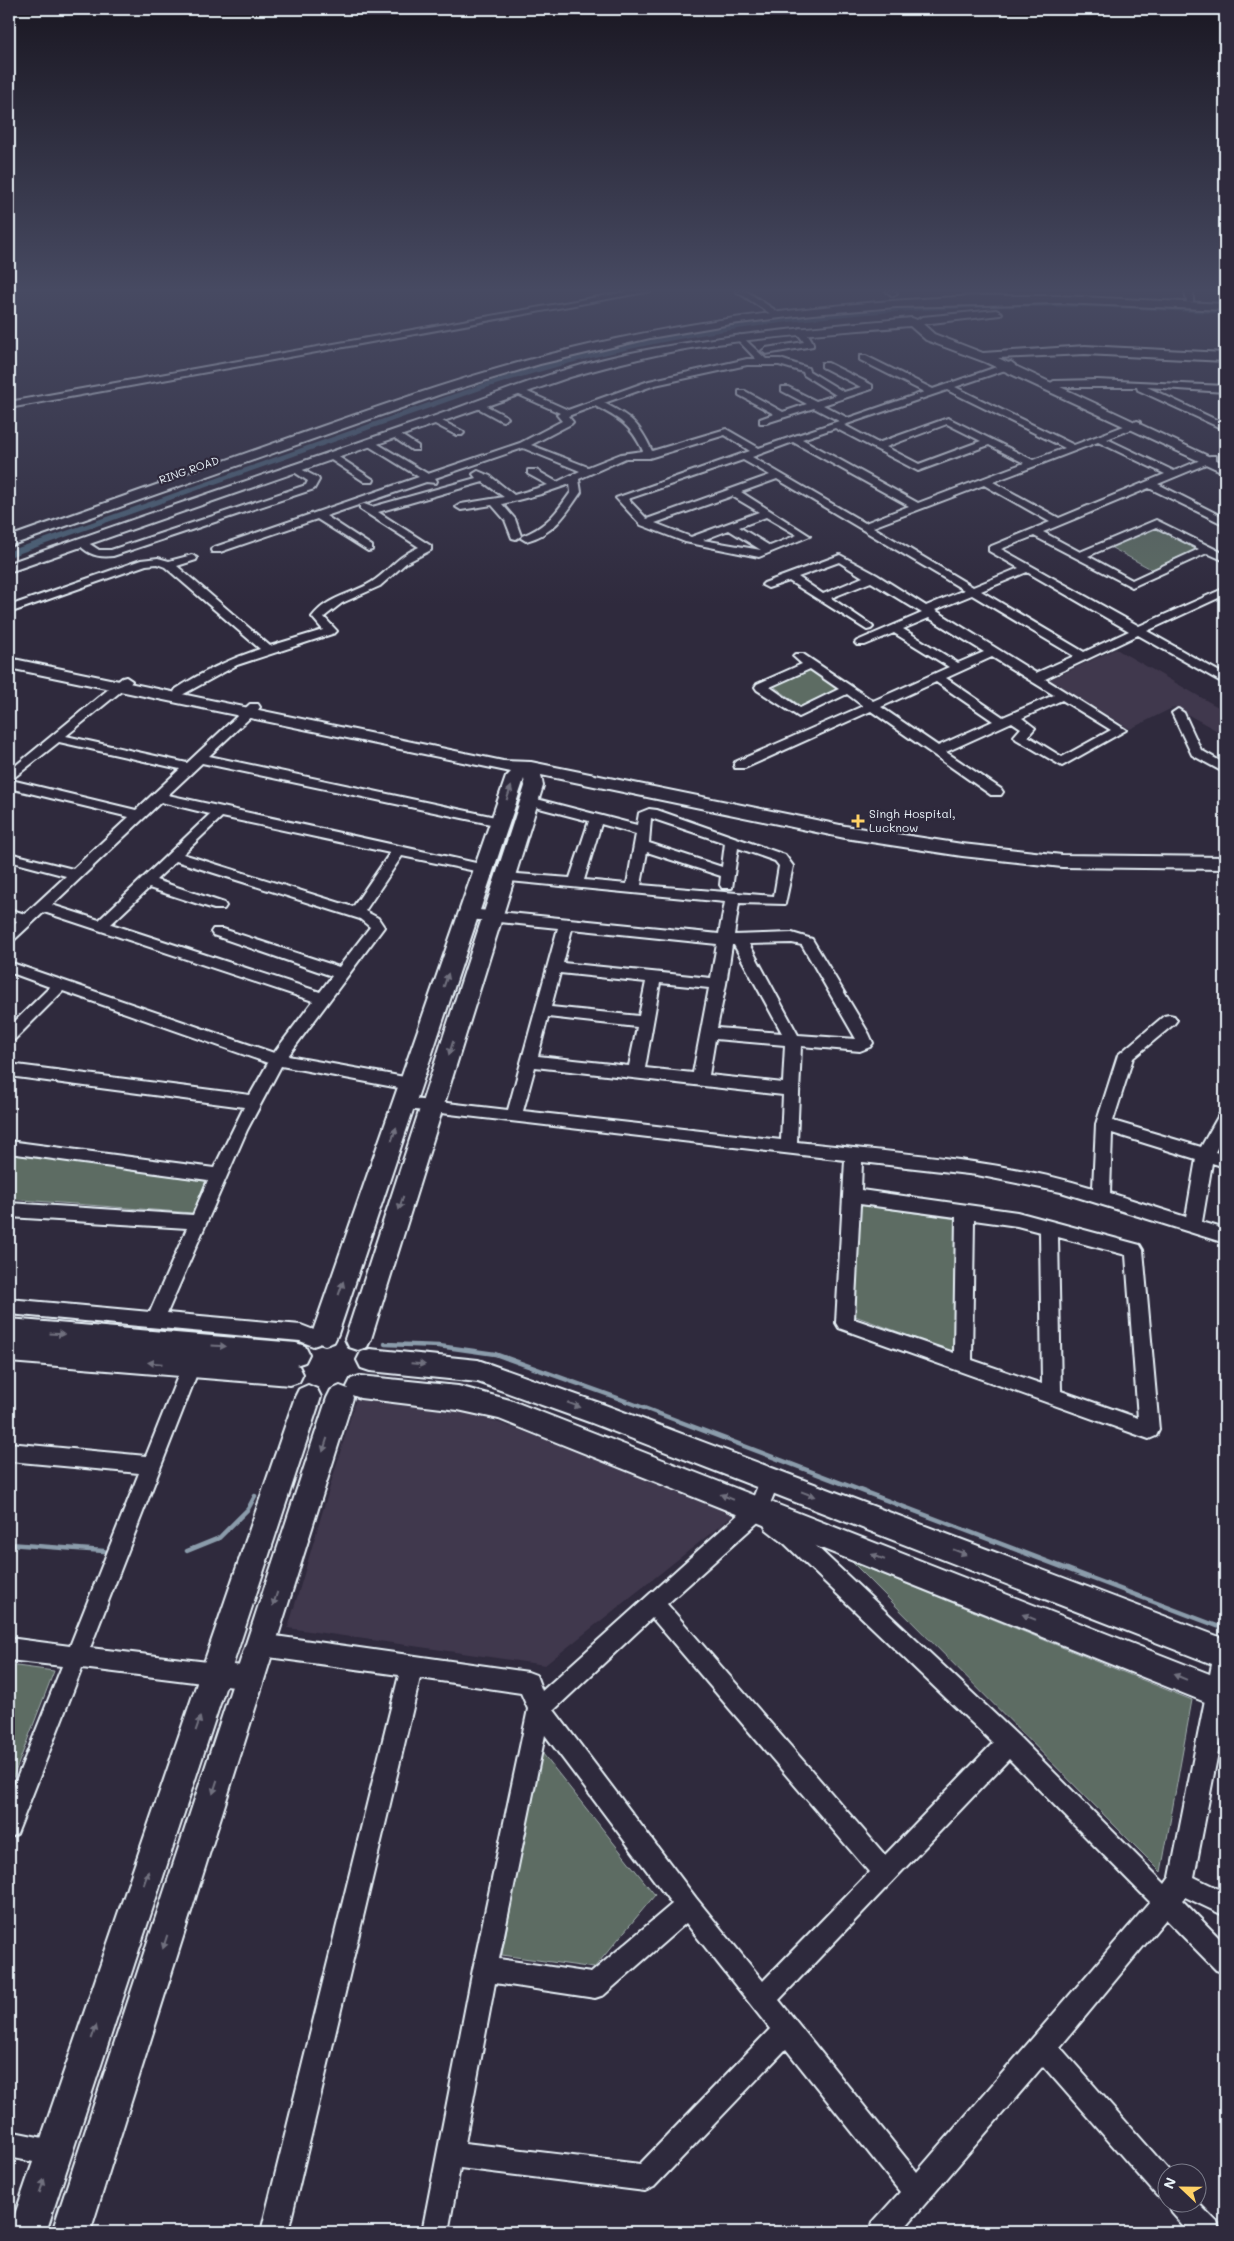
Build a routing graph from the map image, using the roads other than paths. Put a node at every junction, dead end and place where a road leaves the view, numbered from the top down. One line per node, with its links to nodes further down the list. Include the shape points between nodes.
1 (62, 396): 17 (street)
2 (404, 396): 77 (street, RING ROAD)
3 (424, 396): 80 (street)
4 (506, 396): 18 (street)
5 (528, 396): 19 (street)
6 (617, 396): 15 (street)
7 (747, 396): 21 (street)
8 (798, 396): 16 (street)
9 (841, 396): 16 (street)
10 (922, 396): 26 (street)
11 (966, 396): 39 (street)
12 (1072, 396): 28 (street)
13 (1077, 396): 28 (street)
14 (1158, 396): 20 (street)
15 (596, 403): 19 (street); 41 (street, via 636,428)
16 (815, 404): 21 (street); 26 (street)
17 (9, 405)
18 (479, 406): 23 (street); 24 (street)
19 (568, 413): 36 (street, via 562,415 568,422)
20 (1196, 413): 22 (street); 29 (street)
21 (782, 415): 25 (street)
22 (1225, 415)
23 (503, 418)
24 (436, 421): 30 (street); 31 (street)
25 (764, 421)
26 (848, 421): 27 (street)
27 (836, 425): 33 (street); 37 (street)
28 (1134, 425): 32 (street); 44 (street)
29 (1225, 426)
30 (459, 433)
31 (396, 435): 35 (street); 38 (street)
32 (1098, 438): 39 (street); 52 (street)
33 (794, 439): 40 (street); 66 (street)
34 (988, 442): 37 (street, via 948,422); 37 (street, via 918,468); 45 (street)
35 (370, 443): 42 (street); 54 (street)
36 (523, 445): 47 (street); 50 (street)
37 (877, 447)
38 (415, 448)
39 (1073, 448): 45 (street)
40 (758, 452): 41 (street, via 726,432); 43 (street)
41 (649, 455): 50 (street, via 625,456)
42 (331, 456): 48 (street); 57 (street)
43 (744, 456): 53 (street); 73 (street, via 620,498)
44 (1210, 459): 46 (street); 49 (street); 52 (street)
45 (1032, 463): 58 (street)
46 (1225, 464)
47 (462, 466): 54 (street); 55 (street)
48 (293, 468): 81 (street); 81 (street, via 314,480 313,484 113,554 100,555 90,551)
49 (1225, 469)
50 (590, 471): 56 (street)
51 (532, 472): 60 (street)
52 (1173, 474): 59 (street)
53 (777, 476): 62 (street); 75 (street)
54 (427, 478): 61 (street); 65 (street)
55 (486, 478): 61 (street); 63 (street)
56 (574, 479): 60 (street); 78 (street, via 576,492 558,519 541,534)
57 (369, 480)
58 (984, 481): 66 (street); 71 (street)
59 (1149, 484): 71 (street); 72 (street)
60 (557, 486): 63 (street)
61 (445, 490): 68 (street)
62 (733, 492): 69 (street); 73 (street)
63 (513, 499): 64 (street)
64 (495, 502): 67 (street); 78 (street)
65 (357, 503): 68 (street); 70 (street)
66 (918, 506): 75 (street)
67 (461, 507)
68 (370, 511): 104 (street, via 427,548 398,564 374,586 326,607 318,617 331,632)
69 (767, 513): 74 (street); 85 (street, via 805,536)
70 (319, 516): 82 (street); 84 (street)
71 (1059, 522): 76 (street)
72 (1225, 522)
73 (646, 523): 79 (street)
74 (730, 526): 79 (street); 85 (street)
75 (864, 527): 95 (street)
76 (1034, 532): 86 (street); 91 (street, via 993,549)
77 (9, 534)
78 (521, 537)
79 (692, 540): 85 (street, via 759,554)
80 (9, 542)
81 (82, 542): 90 (street)
82 (368, 548)
83 (1208, 549): 86 (street, via 1156,523); 86 (street, via 1132,584); 88 (street)
84 (216, 550)
85 (769, 550)
86 (1079, 556)
87 (192, 558): 89 (street)
88 (1225, 558)
89 (169, 565): 98 (street, via 158,561 146,562); 104 (street)
90 (9, 568)
91 (1028, 568): 95 (street); 102 (street)
92 (790, 577): 93 (street, via 840,558); 94 (street); 97 (street)
93 (873, 578): 97 (street); 99 (street)
94 (768, 585)
95 (973, 591): 99 (street); 107 (street)
96 (1225, 591): 102 (street)
97 (822, 598): 100 (street)
98 (9, 610)
99 (928, 612): 101 (street); 105 (street)
100 (867, 627)
101 (895, 628): 103 (street); 111 (street)
102 (1138, 631): 107 (street); 114 (street)
103 (861, 643)
104 (269, 651): 117 (street, via 198,678)
105 (993, 652): 111 (street); 113 (street)
106 (799, 656): 110 (street)
107 (1083, 656): 113 (street)
108 (9, 657): 115 (street)
109 (9, 663): 115 (street)
110 (811, 664): 116 (street); 121 (street, via 761,687)
111 (958, 668): 112 (street)
112 (937, 677): 119 (street); 123 (street)
113 (1036, 678): 118 (street)
114 (1225, 680)
115 (122, 684): 117 (street); 120 (street); 125 (street)
116 (848, 689): 119 (street); 121 (street)
117 (180, 692): 120 (street)
118 (1063, 694): 123 (street); 123 (street, via 1120,730 1062,762 1020,736 1029,728)
119 (873, 705): 124 (street); 126 (street)
120 (251, 710): 127 (street); 129 (street, via 503,766)
121 (799, 712): 124 (street)
122 (1178, 713): 130 (street, via 1196,752)
123 (1007, 719): 126 (street)
124 (822, 728): 128 (street)
125 (56, 738): 127 (street); 131 (street)
126 (937, 750): 133 (street)
127 (194, 763): 134 (street); 139 (street)
128 (740, 765)
129 (531, 767): 135 (street, via 534,786); 139 (street, one-way to 129, via 515,777); 146 (street, via 776,818 962,850 1062,861)
130 (1225, 769)
131 (9, 776)
132 (9, 784): 137 (street)
133 (996, 792)
134 (159, 797): 136 (street); 137 (street)
135 (529, 801): 138 (street); 150 (street)
136 (219, 812): 143 (street); 144 (street)
137 (139, 815): 148 (street)
138 (596, 819): 140 (street); 152 (street)
139 (500, 822): 147 (street)
140 (642, 831): 141 (street, via 644,816 649,813); 142 (street)
141 (732, 840): 149 (street); 154 (street, via 780,858 786,866 780,901)
142 (642, 845): 149 (street); 153 (street)
143 (399, 850): 147 (street); 157 (street)
144 (174, 856): 151 (street); 157 (street)
145 (9, 857): 148 (street)
146 (1225, 864)
147 (485, 869): 159 (street)
148 (76, 874): 155 (street)
149 (728, 874): 154 (street)
150 (505, 877): 152 (street); 160 (street)
151 (147, 882): 156 (street); 163 (street)
152 (576, 883): 153 (street)
153 (633, 889): 154 (street)
154 (729, 898): 166 (street)
155 (41, 906): 161 (street); 163 (street)
156 (219, 906)
157 (356, 913): 169 (street, via 374,921 377,927)
158 (9, 914): 161 (street)
159 (469, 914): 160 (street); 186 (street, one-way to 159)
160 (493, 916): 162 (street); 188 (street, one-way to 188)
161 (28, 919): 165 (street)
162 (566, 923): 166 (street); 168 (street)
163 (101, 926): 173 (street)
164 (218, 932): 169 (street)
165 (9, 936)
166 (733, 940): 171 (street); 179 (street); 179 (street, via 792,938 807,942 865,1043)
167 (9, 967): 172 (street)
168 (554, 967): 170 (street); 174 (street)
169 (342, 974): 173 (street)
170 (654, 977): 171 (street); 176 (street)
171 (718, 984): 177 (street)
172 (61, 985): 178 (street); 180 (street)
173 (323, 999): 180 (street)
174 (543, 1011): 176 (street); 181 (street)
175 (1169, 1020): 191 (street, via 1126,1055)
176 (645, 1022): 183 (street)
177 (710, 1033): 179 (street); 184 (street)
178 (9, 1036)
179 (793, 1039): 185 (street)
180 (277, 1060): 186 (street); 187 (street)
181 (529, 1061): 183 (street); 189 (street)
182 (9, 1070): 187 (street)
183 (636, 1073): 184 (street)
184 (700, 1080): 185 (street)
185 (791, 1090): 193 (street)
186 (407, 1094): 188 (street); 211 (street, one-way to 186)
187 (254, 1102): 197 (street)
188 (432, 1107): 189 (street); 209 (street, one-way to 209)
189 (514, 1116): 193 (street)
190 (1225, 1119): 195 (street)
191 (1104, 1124): 195 (street); 199 (street)
192 (9, 1147): 197 (street)
193 (789, 1147): 194 (street)
194 (854, 1154): 198 (street); 199 (street, via 977,1169 1061,1185)
195 (1205, 1155): 196 (street); 203 (street)
196 (1225, 1161)
197 (220, 1175): 202 (street)
198 (852, 1196): 201 (street); 212 (street, via 845,1323)
199 (1101, 1198): 203 (street)
200 (9, 1210): 202 (street)
201 (965, 1212): 204 (street); 212 (street)
202 (199, 1222): 207 (street)
203 (1193, 1226): 205 (street)
204 (1048, 1227): 215 (street); 215 (street, via 1134,1250 1149,1430)
205 (1225, 1236)
206 (9, 1307): 207 (street)
207 (155, 1320): 211 (street, via 301,1332)
208 (9, 1330): 211 (street, one-way to 211, via 228,1347)
209 (364, 1350): 211 (street, via 343,1333); 214 (street, via 369,1373); 218 (street, one-way to 218, via 478,1371)
210 (9, 1351): 213 (street, one-way to 210)
211 (307, 1360): 213 (street); 214 (street, via 324,1401); 227 (street)
212 (963, 1365): 215 (street)
213 (191, 1366): 217 (street)
214 (350, 1392): 219 (street, one-way to 214, via 501,1408 458,1398); 222 (street, one-way to 222)
215 (1052, 1396)
216 (9, 1452): 217 (street)
217 (151, 1465): 220 (street)
218 (770, 1479): 219 (street); 224 (street, one-way to 224)
219 (758, 1510): 221 (street); 229 (street, one-way to 219); 231 (street, via 790,1536)
220 (110, 1569): 225 (street)
221 (653, 1603): 230 (street); 233 (street)
222 (261, 1645): 226 (street); 228 (street)
223 (9, 1649): 225 (street)
224 (1225, 1654): 229 (street)
225 (75, 1658): 227 (street); 232 (street)
226 (412, 1666): 230 (street, via 528,1683); 251 (street)
227 (216, 1674): 228 (street); 244 (street, one-way to 227)
228 (250, 1678): 250 (street, one-way to 250)
229 (1222, 1694): 234 (street)
230 (539, 1709): 237 (street); 239 (street)
231 (1009, 1744): 233 (street); 235 (street)
232 (9, 1826)
233 (885, 1872): 240 (street)
234 (1181, 1883): 235 (street); 236 (street)
235 (1166, 1902): 238 (street); 242 (street)
236 (1225, 1904)
237 (688, 1906): 239 (street, via 594,1986); 240 (street)
238 (1225, 1961)
239 (485, 1969): 245 (street)
240 (762, 1999): 241 (street)
241 (787, 2030): 245 (street, via 645,2178); 247 (street)
242 (1043, 2047): 246 (street); 247 (street)
243 (9, 2144): 244 (street)
244 (53, 2153): 249 (street, one-way to 244)
245 (450, 2154): 252 (street)
246 (1156, 2176)
247 (917, 2193): 253 (street)
248 (1191, 2214): 254 (street)
249 (27, 2232)
250 (71, 2232)
251 (274, 2232)
252 (435, 2232)
253 (883, 2232)
254 (1207, 2232)

